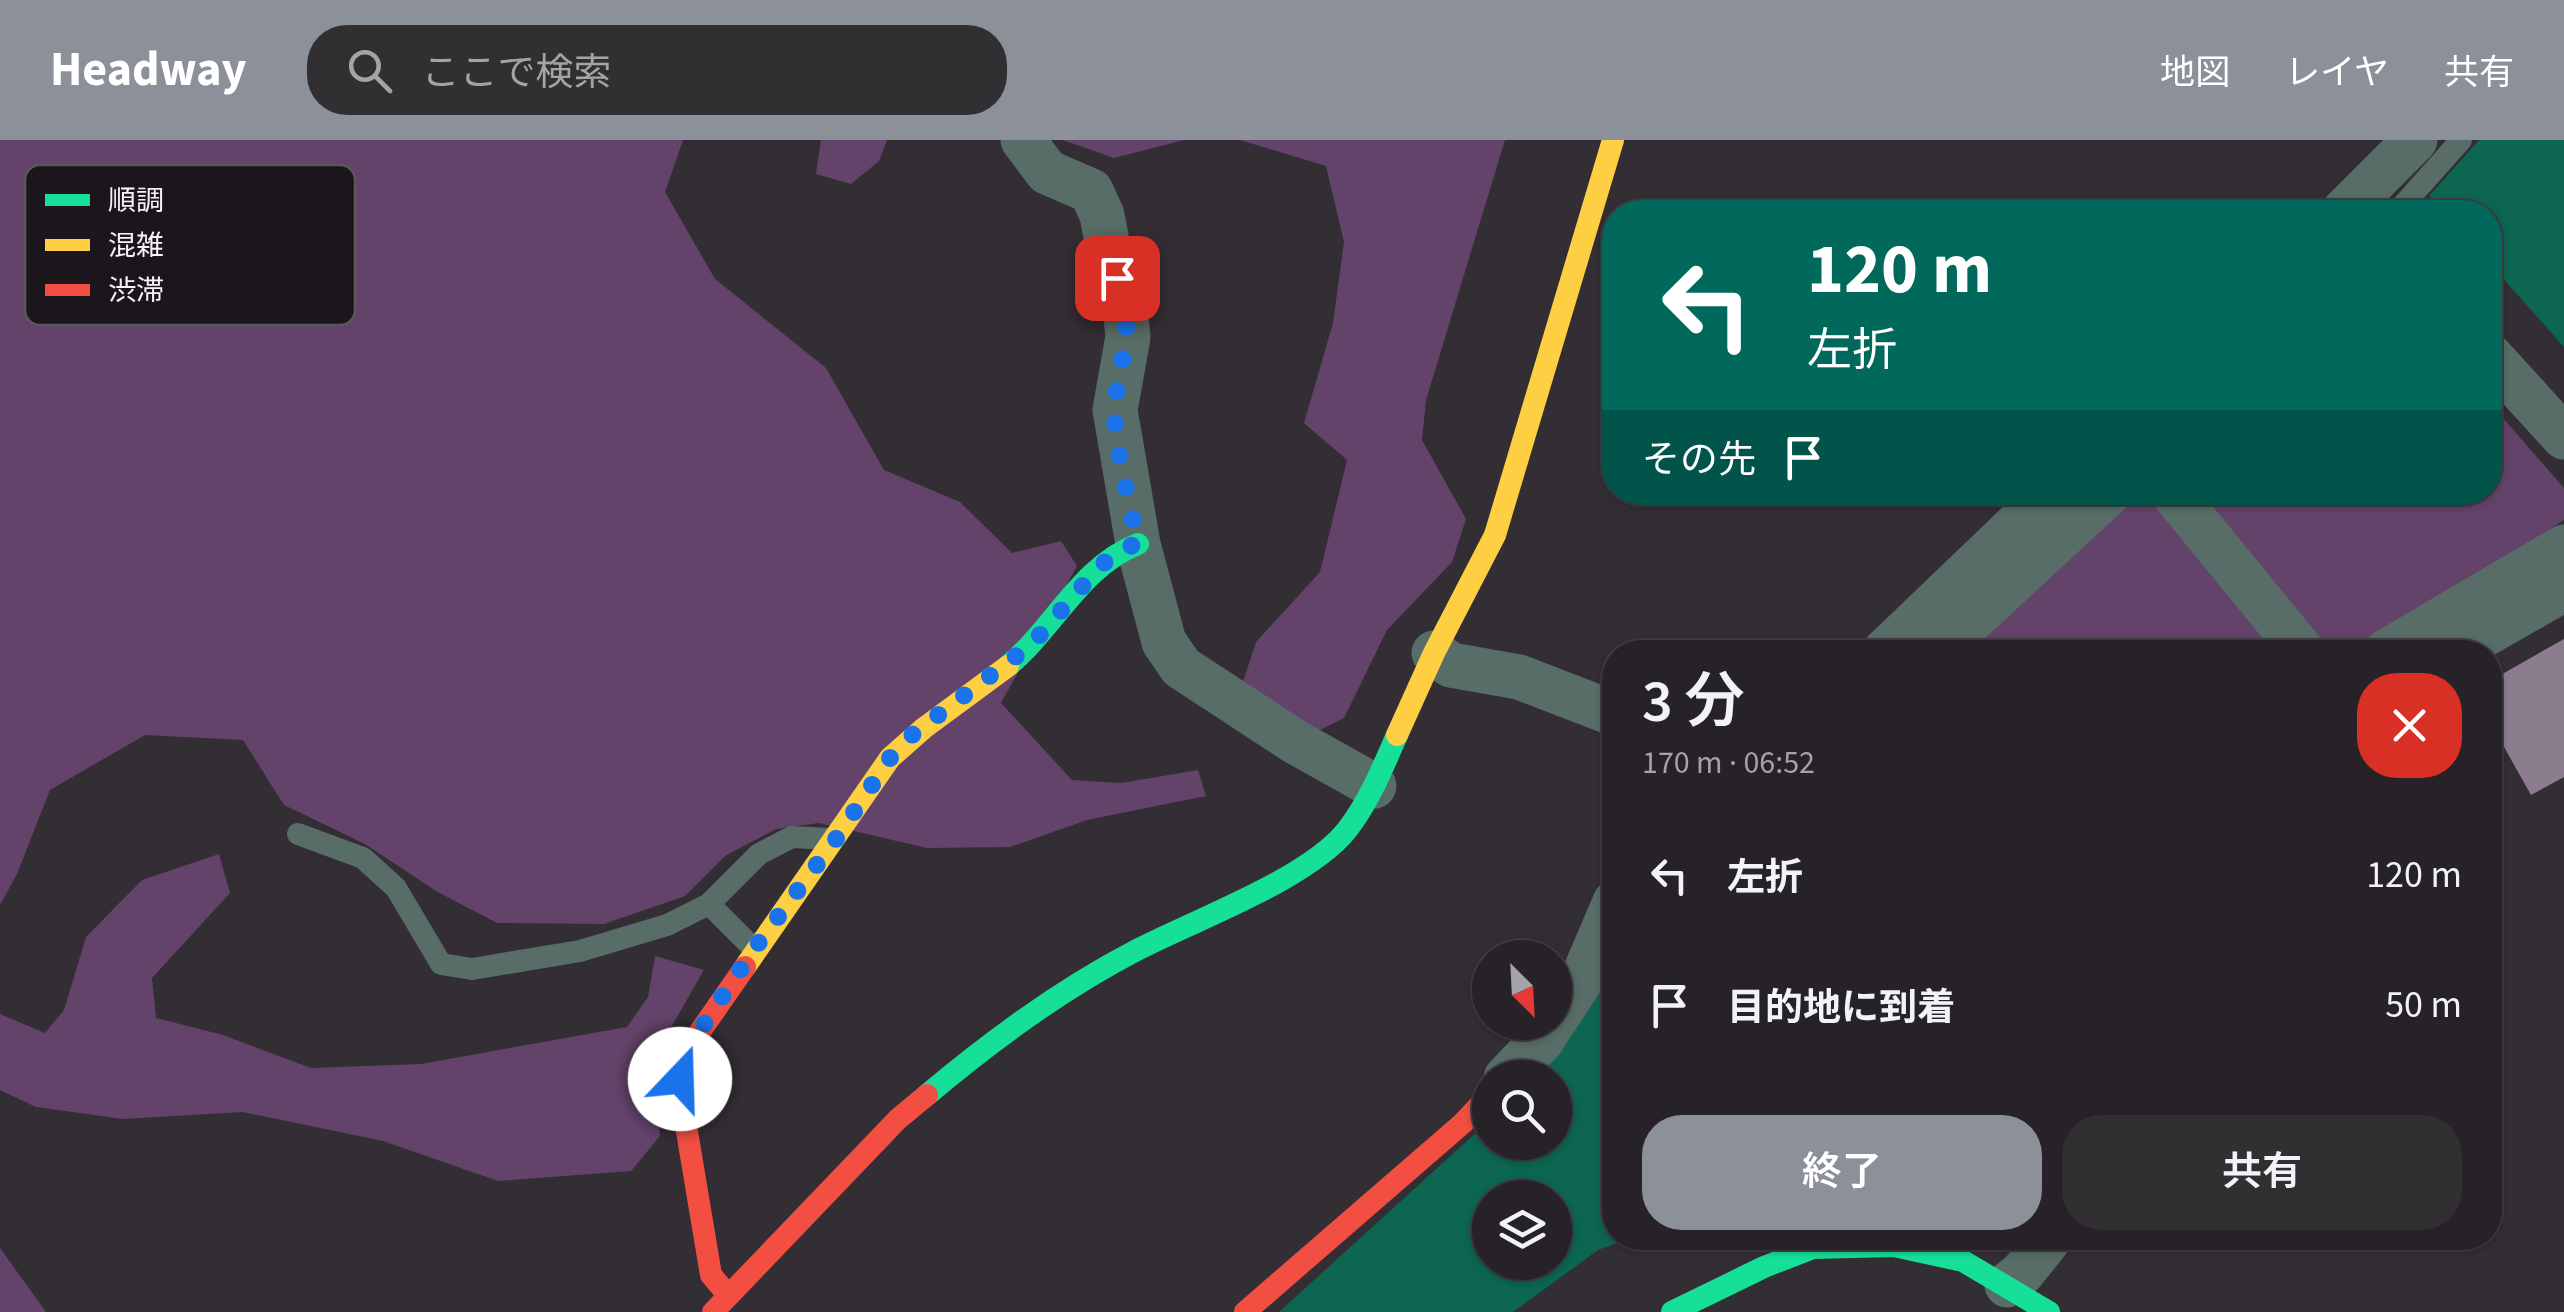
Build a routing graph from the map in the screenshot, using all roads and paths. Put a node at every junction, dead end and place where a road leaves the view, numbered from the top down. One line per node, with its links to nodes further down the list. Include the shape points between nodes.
1 (1022, 140): 12 (street, via 1047,172 1091,191 1102,215 1124,299 1128,337 1115,410)
2 (1613, 140): 20 (street, via 1494,535)
3 (2415, 140): 5 (street)
4 (2461, 140): 6 (lane)
5 (2355, 200)
6 (2408, 200)
7 (2502, 369): 8 (street)
8 (2564, 436)
9 (2038, 505): 15 (street)
10 (2096, 505): 16 (street)
11 (2183, 505): 17 (street)
12 (1138, 544): 22 (street, via 1164,642 1180,667); 24 (street, via 1099,567 1032,644 913,734)
13 (2564, 547): 18 (street)
14 (2564, 589): 19 (street)
15 (1897, 640)
16 (1950, 640)
17 (2294, 640)
18 (2406, 640)
19 (2475, 640)
20 (1434, 653): 21 (street, via 1452,666 1519,677); 22 (street)
21 (1602, 709)
22 (1374, 786): 36 (street, via 1347,830 1312,862 1132,952 978,1052 898,1119)
23 (298, 834): 25 (lane, via 364,858 396,888 441,964 472,969 580,951 667,926)
24 (836, 839): 25 (lane, via 792,838 759,854); 27 (street)
25 (709, 904): 27 (lane)
26 (1602, 932): 28 (street)
27 (754, 949): 36 (street, via 676,1066)
28 (1572, 994)
29 (1542, 1040): 30 (street)
30 (1523, 1060)
31 (1472, 1113): 37 (street)
32 (1799, 1250): 38 (street)
33 (1912, 1250): 35 (street, via 1963,1261)
34 (2040, 1250): 35 (street)
35 (2008, 1285): 39 (street)
36 (720, 1303)
37 (1246, 1312)
38 (1672, 1312)
39 (2049, 1312)

